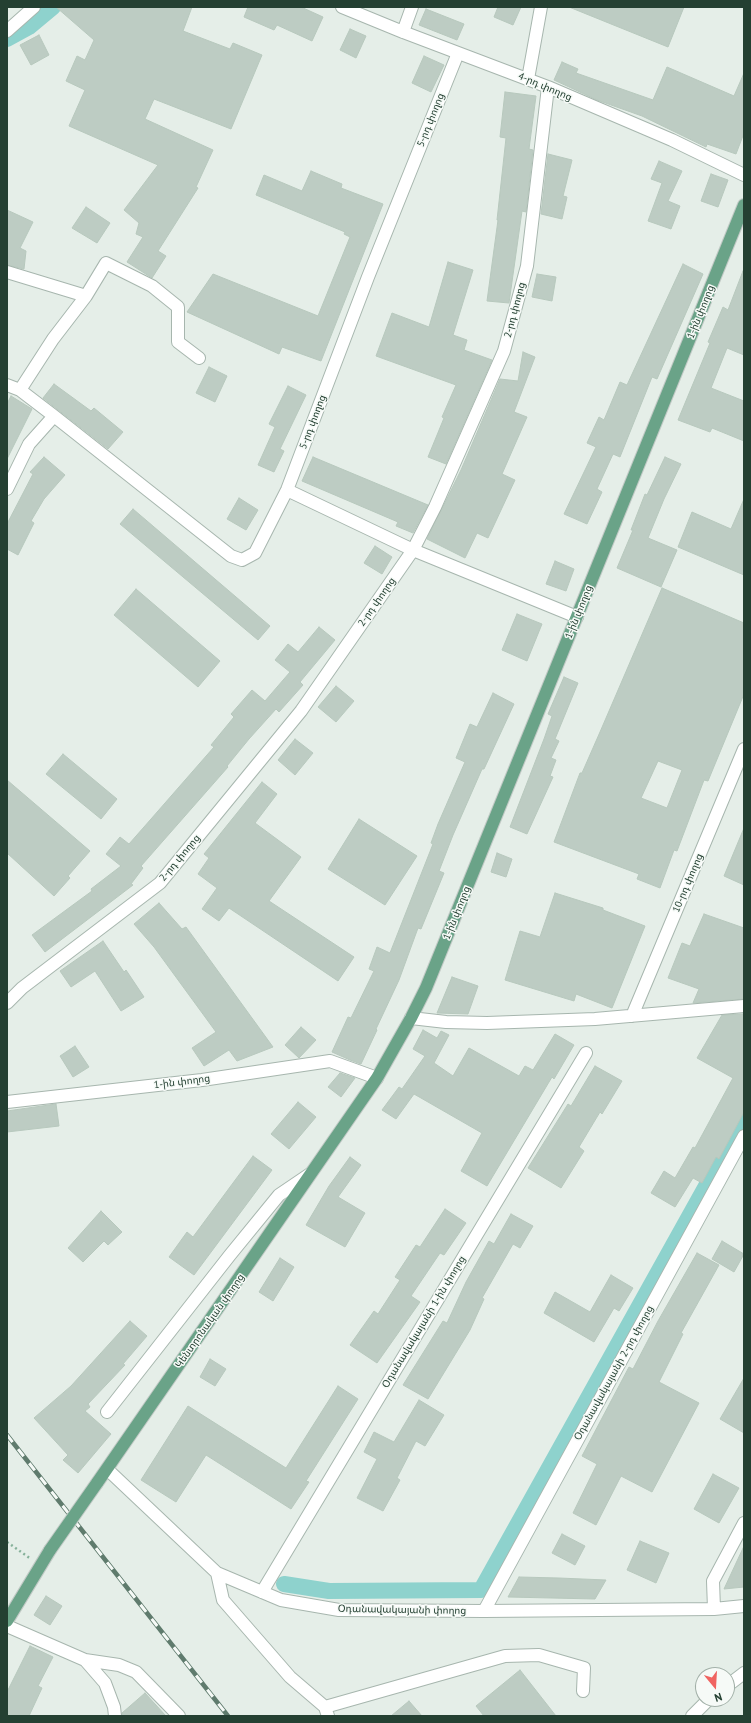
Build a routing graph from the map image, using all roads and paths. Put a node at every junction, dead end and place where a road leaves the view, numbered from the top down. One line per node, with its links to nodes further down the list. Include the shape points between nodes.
1 (34, 7): 5 (street)
2 (342, 7): 6 (street, 4-րդ փողոց)
3 (412, 7): 6 (street)
4 (541, 7): 8 (street)
5 (7, 31)
6 (403, 32): 7 (street, 4-րդ փողոց)
7 (458, 53): 8 (street, 4-րդ փողոց); 19 (street, 5-րդ փողոց, via 368,276)
8 (528, 79): 9 (street, 4-րդ փողոց)
9 (548, 87): 10 (street, 4-րդ փողոց, via 672,140); 20 (street, 2-րդ փողոց, via 526,266 504,351 435,507)
10 (744, 175)
11 (744, 205): 21 (main road, 1-ին փողոց)
12 (7, 272): 13 (street)
13 (86, 296): 14 (street, via 106,263 152,286 178,307 178,342); 16 (street, via 53,339)
14 (199, 358)
15 (7, 385): 16 (street, 5-րդ փողոց)
16 (20, 390): 17 (street, 5-րդ փողոց)
17 (54, 416): 18 (street, via 29,444); 19 (street, 5-րդ փողոց, via 231,556 242,560 255,553)
18 (7, 489)
19 (287, 490): 20 (street)
20 (413, 550): 21 (street); 23 (street, 2-րդ փողոց, via 301,711 160,883 22,988)
21 (577, 617): 26 (main road, 1-ին փողոց, via 429,981)
22 (744, 749): 25 (street, 10-րդ փողոց)
23 (7, 1003)
24 (744, 1006): 25 (street)
25 (632, 1016): 26 (street, via 487,1023)
26 (411, 1018): 28 (main road, Կենտրոնական փողոց)
27 (586, 1053): 38 (street, Օդանավակայանի 1-ին փողոց)
28 (377, 1078): 29 (street, 1-ին փողոց, via 330,1062 202,1080); 31 (main road, Կենտրոնական փողոց)
29 (7, 1102)
30 (744, 1136): 41 (street, Օդանավակայանի 2-րդ փողոց)
31 (312, 1172): 32 (street, via 279,1195); 33 (main road, Կենտրոնական փողոց)
32 (107, 1412)
33 (108, 1470): 36 (main road, Կենտրոնական փողոց, bridge); 37 (street, Օդանավակայանի փողոց)
34 (744, 1523): 40 (street, via 713,1581)
35 (7, 1542): 36 (path)
36 (39, 1565): 42 (main road, Կենտրոնական փողոց)
37 (217, 1573): 38 (street, Օդանավակայանի փողոց); 49 (street, via 223,1600 290,1677)
38 (262, 1592): 41 (street, Օդանավակայանի փողոց, via 282,1600 339,1610)
39 (744, 1606): 40 (street, Օդանավակայանի փողոց)
40 (714, 1609): 41 (street, Օդանավակայանի փողոց)
41 (484, 1611)
42 (7, 1621)
43 (7, 1626): 44 (street)
44 (85, 1660): 50 (street, via 105,1684); 51 (street, via 119,1665 136,1672)
45 (744, 1673): 46 (street)
46 (735, 1680)
47 (583, 1691): 49 (street, via 584,1668 539,1655 505,1656)
48 (701, 1707): 52 (street)
49 (326, 1712)
50 (115, 1716)
51 (179, 1716)
52 (692, 1716)

